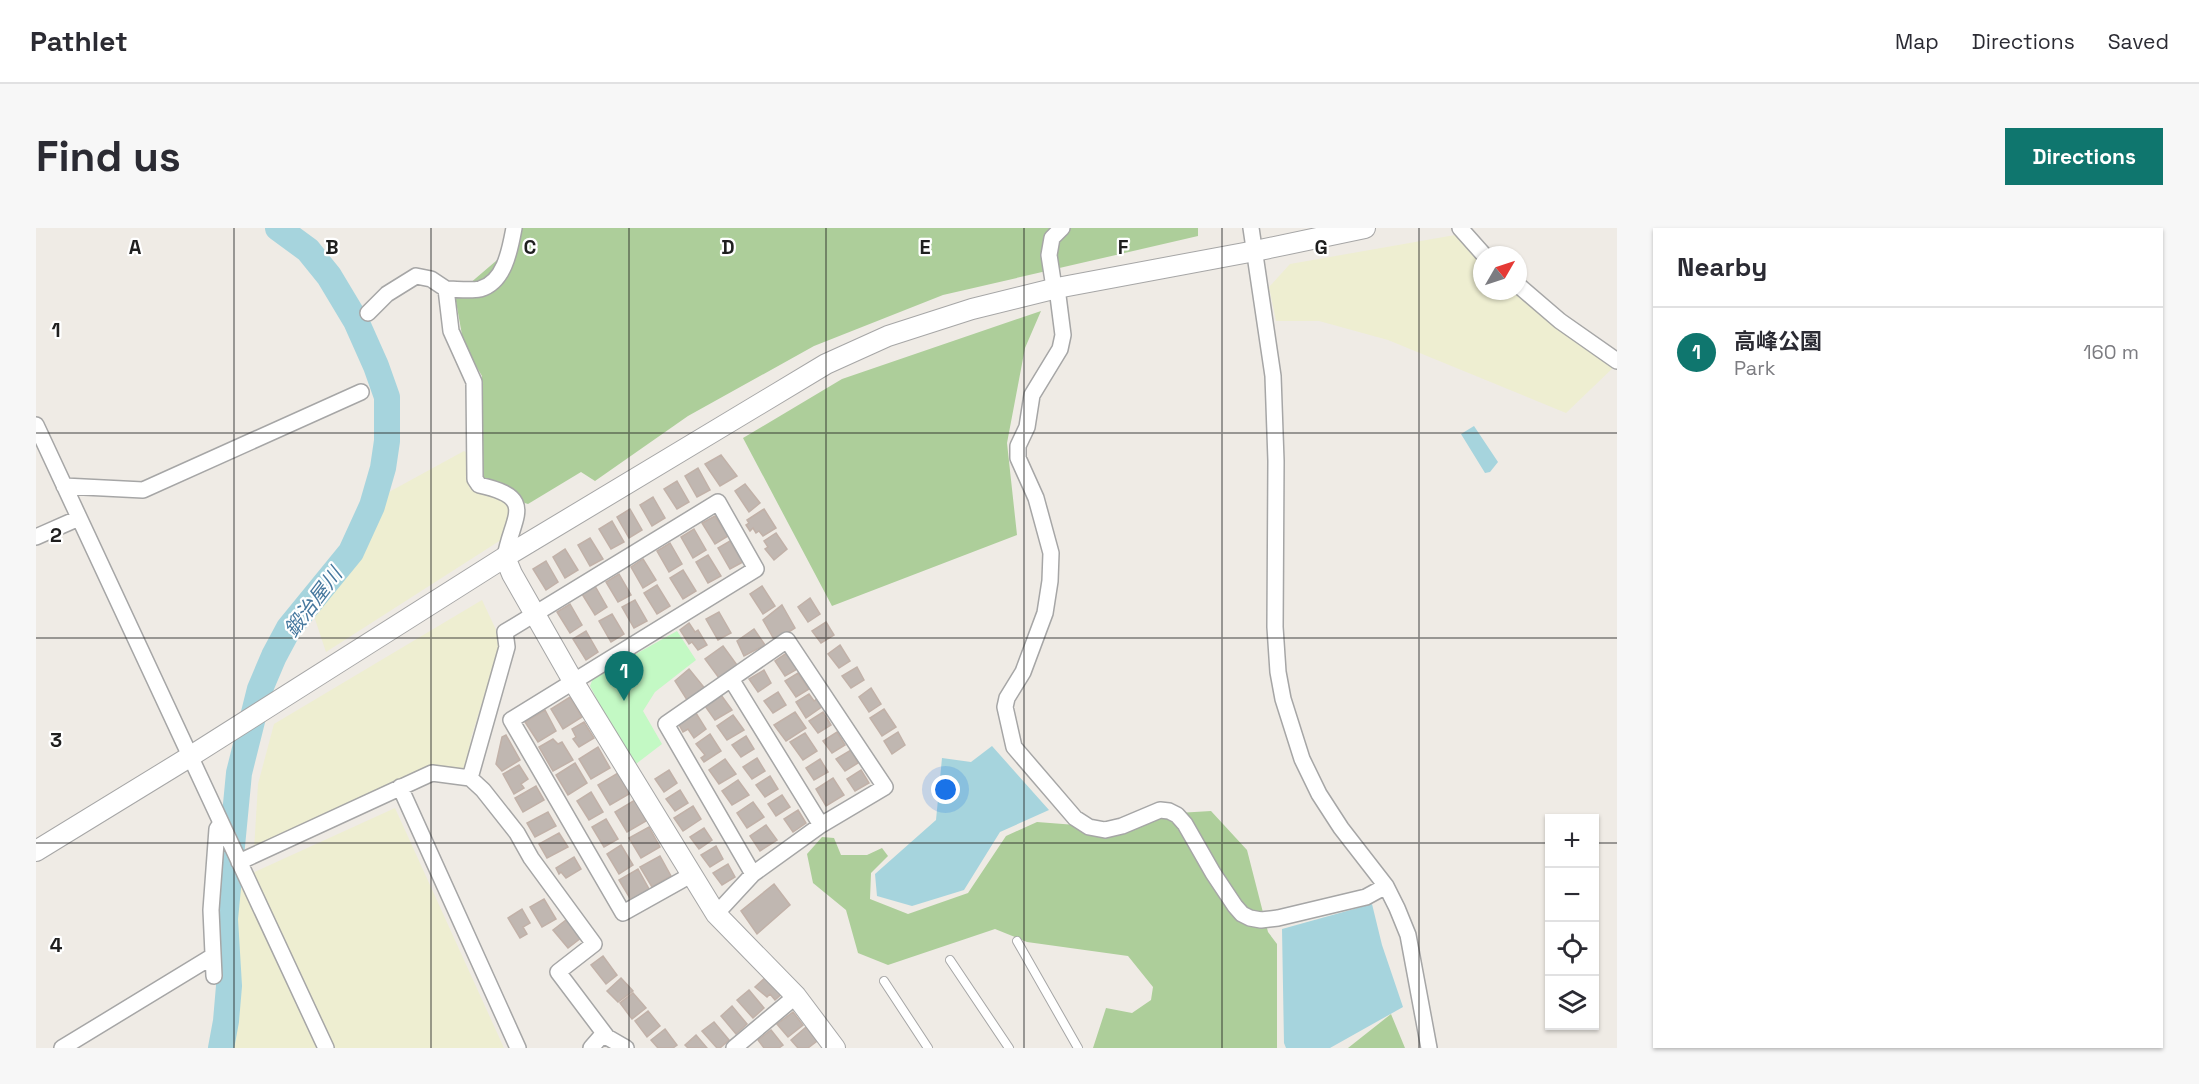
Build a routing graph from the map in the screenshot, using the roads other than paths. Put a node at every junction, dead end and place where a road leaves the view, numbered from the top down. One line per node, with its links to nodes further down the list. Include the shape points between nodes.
1 (514, 228): 9 (street, via 510,249 492,283 479,289)
2 (1062, 228): 8 (street, via 1052,238 1049,255)
3 (1251, 228): 7 (street)
4 (1365, 228): 7 (street)
5 (1460, 228): 6 (street)
6 (1476, 246)
7 (1255, 251): 8 (street); 31 (street, via 1273,376 1275,627 1283,699 1302,759 1319,794)
8 (1057, 288): 18 (street, via 972,309 888,336 826,364); 31 (street, via 1063,336 1060,349 1032,395 1027,427 1018,446 1018,458 1051,553 1045,613 1005,707 1014,747 1075,818 1089,827 1105,830 1160,810 1178,815 1235,906 1250,918 1278,918 1366,897)
9 (446, 289): 11 (street, via 431,279 416,276 387,294); 18 (street, via 451,331 474,382 475,479 479,485 499,489 516,503 518,517)
10 (1527, 293): 12 (street)
11 (368, 313)
12 (1617, 361)
13 (361, 392): 15 (street, via 143,490)
14 (36, 425): 15 (street)
15 (64, 486): 16 (street)
16 (79, 518): 17 (street); 22 (street)
17 (36, 537)
18 (505, 557): 19 (street); 22 (street)
19 (535, 615): 21 (street); 21 (street, via 718,502 756,569); 23 (street, via 505,632 507,647)
20 (731, 679): 25 (street); 25 (street, via 787,640 885,787); 29 (street, via 666,724)
21 (573, 681): 30 (street); 30 (street, via 511,720 623,913)
22 (191, 756): 26 (street); 27 (street)
23 (470, 778): 24 (street, via 432,773); 39 (street, via 517,833 594,944 558,972)
24 (400, 787): 28 (street); 43 (street)
25 (821, 825): 29 (street)
26 (223, 826): 28 (street); 34 (street, via 217,829 211,910)
27 (36, 851)
28 (239, 862): 42 (street)
29 (753, 874): 32 (street)
30 (691, 875): 32 (street)
31 (1386, 886): 50 (street, via 1408,935)
32 (716, 914): 38 (street)
33 (1017, 941): 49 (lane)
34 (213, 956): 36 (street); 41 (street)
35 (950, 960): 48 (lane)
36 (214, 976)
37 (884, 981): 47 (lane)
38 (796, 996): 40 (street); 46 (street)
39 (604, 1033): 44 (street); 45 (street)
40 (738, 1047)
41 (62, 1048)
42 (326, 1048)
43 (518, 1048)
44 (591, 1048)
45 (626, 1048)
46 (835, 1048)
47 (928, 1048)
48 (1009, 1048)
49 (1078, 1048)
50 (1430, 1048)

